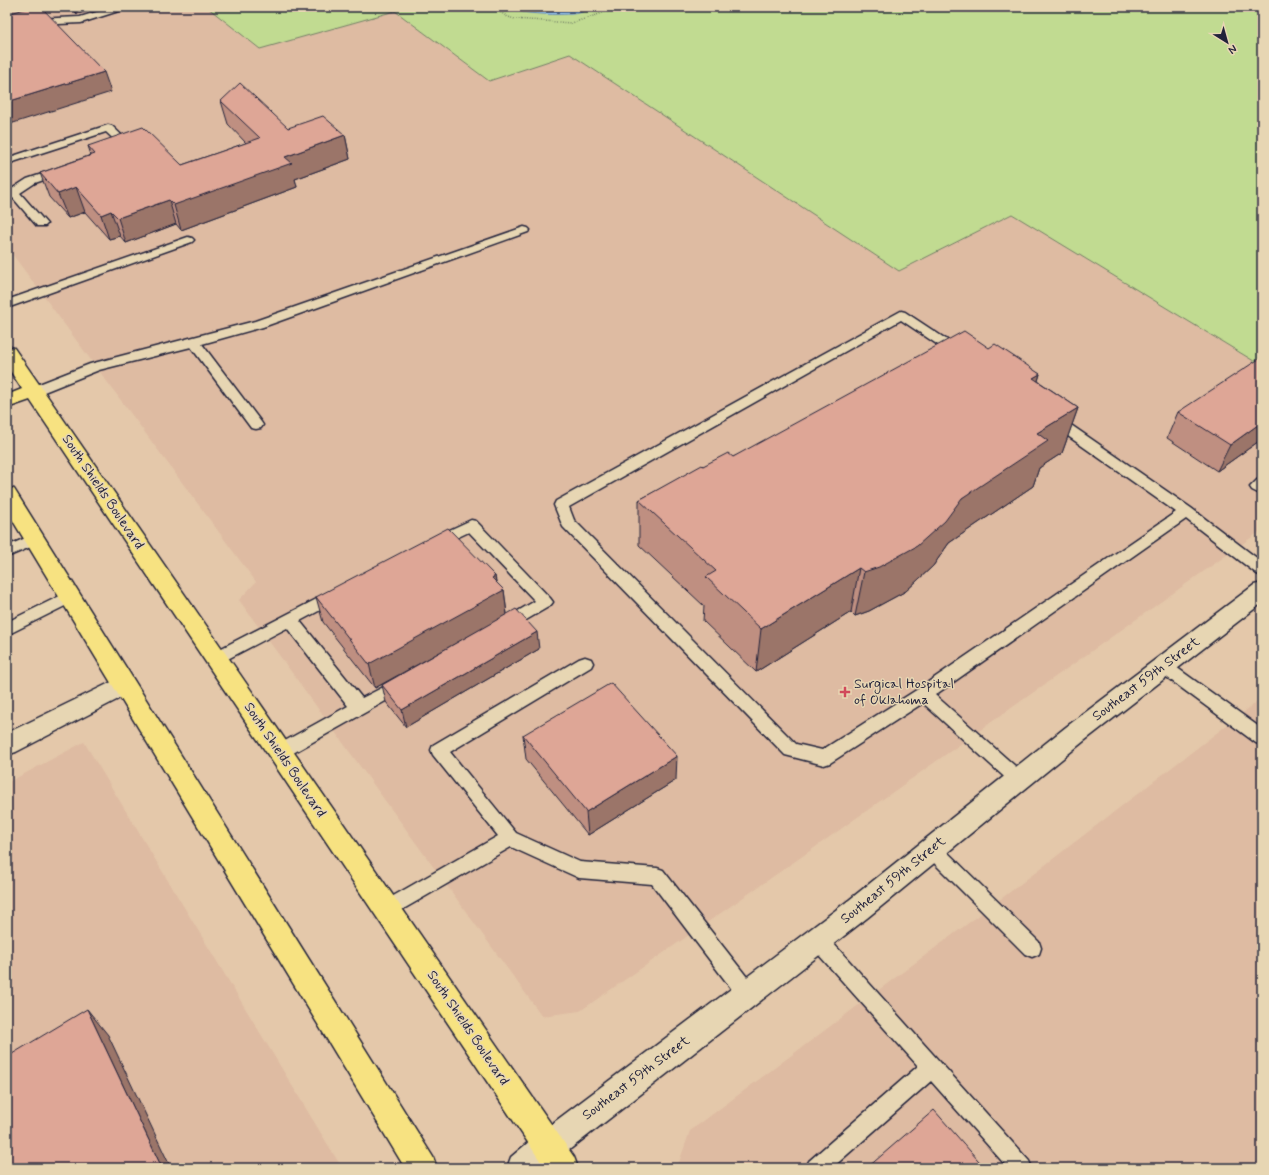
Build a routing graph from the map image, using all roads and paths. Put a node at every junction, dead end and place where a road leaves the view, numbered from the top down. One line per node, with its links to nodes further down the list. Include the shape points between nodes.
1 (122, 7): 6 (lane, via 81,20 35,22)
2 (260, 7): 3 (path, via 266,11)
3 (288, 7)
4 (492, 7): 5 (path, via 514,19 572,23)
5 (621, 7)
6 (7, 30)
7 (114, 154): 8 (lane, via 129,148 108,128)
8 (7, 161)
9 (69, 168): 10 (lane, via 31,181)
10 (10, 195): 11 (lane)
11 (41, 224)
12 (524, 230): 15 (lane, via 259,324)
13 (188, 240): 14 (lane)
14 (7, 304)
15 (194, 342): 18 (lane, via 95,367); 21 (lane)
16 (7, 352): 18 (main road, South Shields Boulevard)
17 (972, 363): 41 (lane, via 901,315 561,505 568,523 791,750 824,758)
18 (34, 391): 19 (main road); 36 (main road, South Shields Boulevard)
19 (7, 402)
20 (1044, 413): 25 (lane)
21 (256, 425)
22 (1262, 483): 23 (lane, via 1257,487)
23 (1262, 490)
24 (7, 494): 26 (main road)
25 (1186, 512): 29 (lane); 41 (lane)
26 (35, 539): 28 (lane); 32 (main road)
27 (422, 550): 35 (lane, via 471,524 545,602)
28 (7, 552)
29 (1262, 570)
30 (352, 587): 33 (lane)
31 (1262, 590): 38 (main road, Southeast 59th Street)
32 (70, 597): 34 (lane); 40 (main road)
33 (289, 619): 36 (lane); 42 (lane)
34 (7, 629)
35 (490, 633)
36 (216, 658): 45 (main road, South Shields Boulevard)
37 (585, 663): 47 (lane, via 439,750)
38 (1163, 666): 43 (lane); 46 (main road, Southeast 59th Street)
39 (414, 676): 42 (lane)
40 (124, 685): 44 (main road); 55 (main road)
41 (924, 694): 46 (lane)
42 (359, 707): 45 (lane)
43 (1262, 738)
44 (7, 745)
45 (280, 752): 49 (main road, South Shields Boulevard)
46 (1018, 779): 48 (main road, Southeast 59th Street)
47 (510, 838): 49 (lane); 52 (lane, via 579,870 657,876)
48 (932, 849): 50 (main road, Southeast 59th Street); 51 (lane)
49 (387, 910): 54 (main road, South Shields Boulevard)
50 (817, 939): 52 (main road, Southeast 59th Street); 53 (lane)
51 (1032, 948)
52 (747, 993): 54 (main road, Southeast 59th Street)
53 (932, 1067): 57 (lane); 58 (lane)
54 (556, 1157): 56 (main road, Southeast 59th Street)
55 (422, 1168)
56 (522, 1168)
57 (816, 1168)
58 (1022, 1168)

